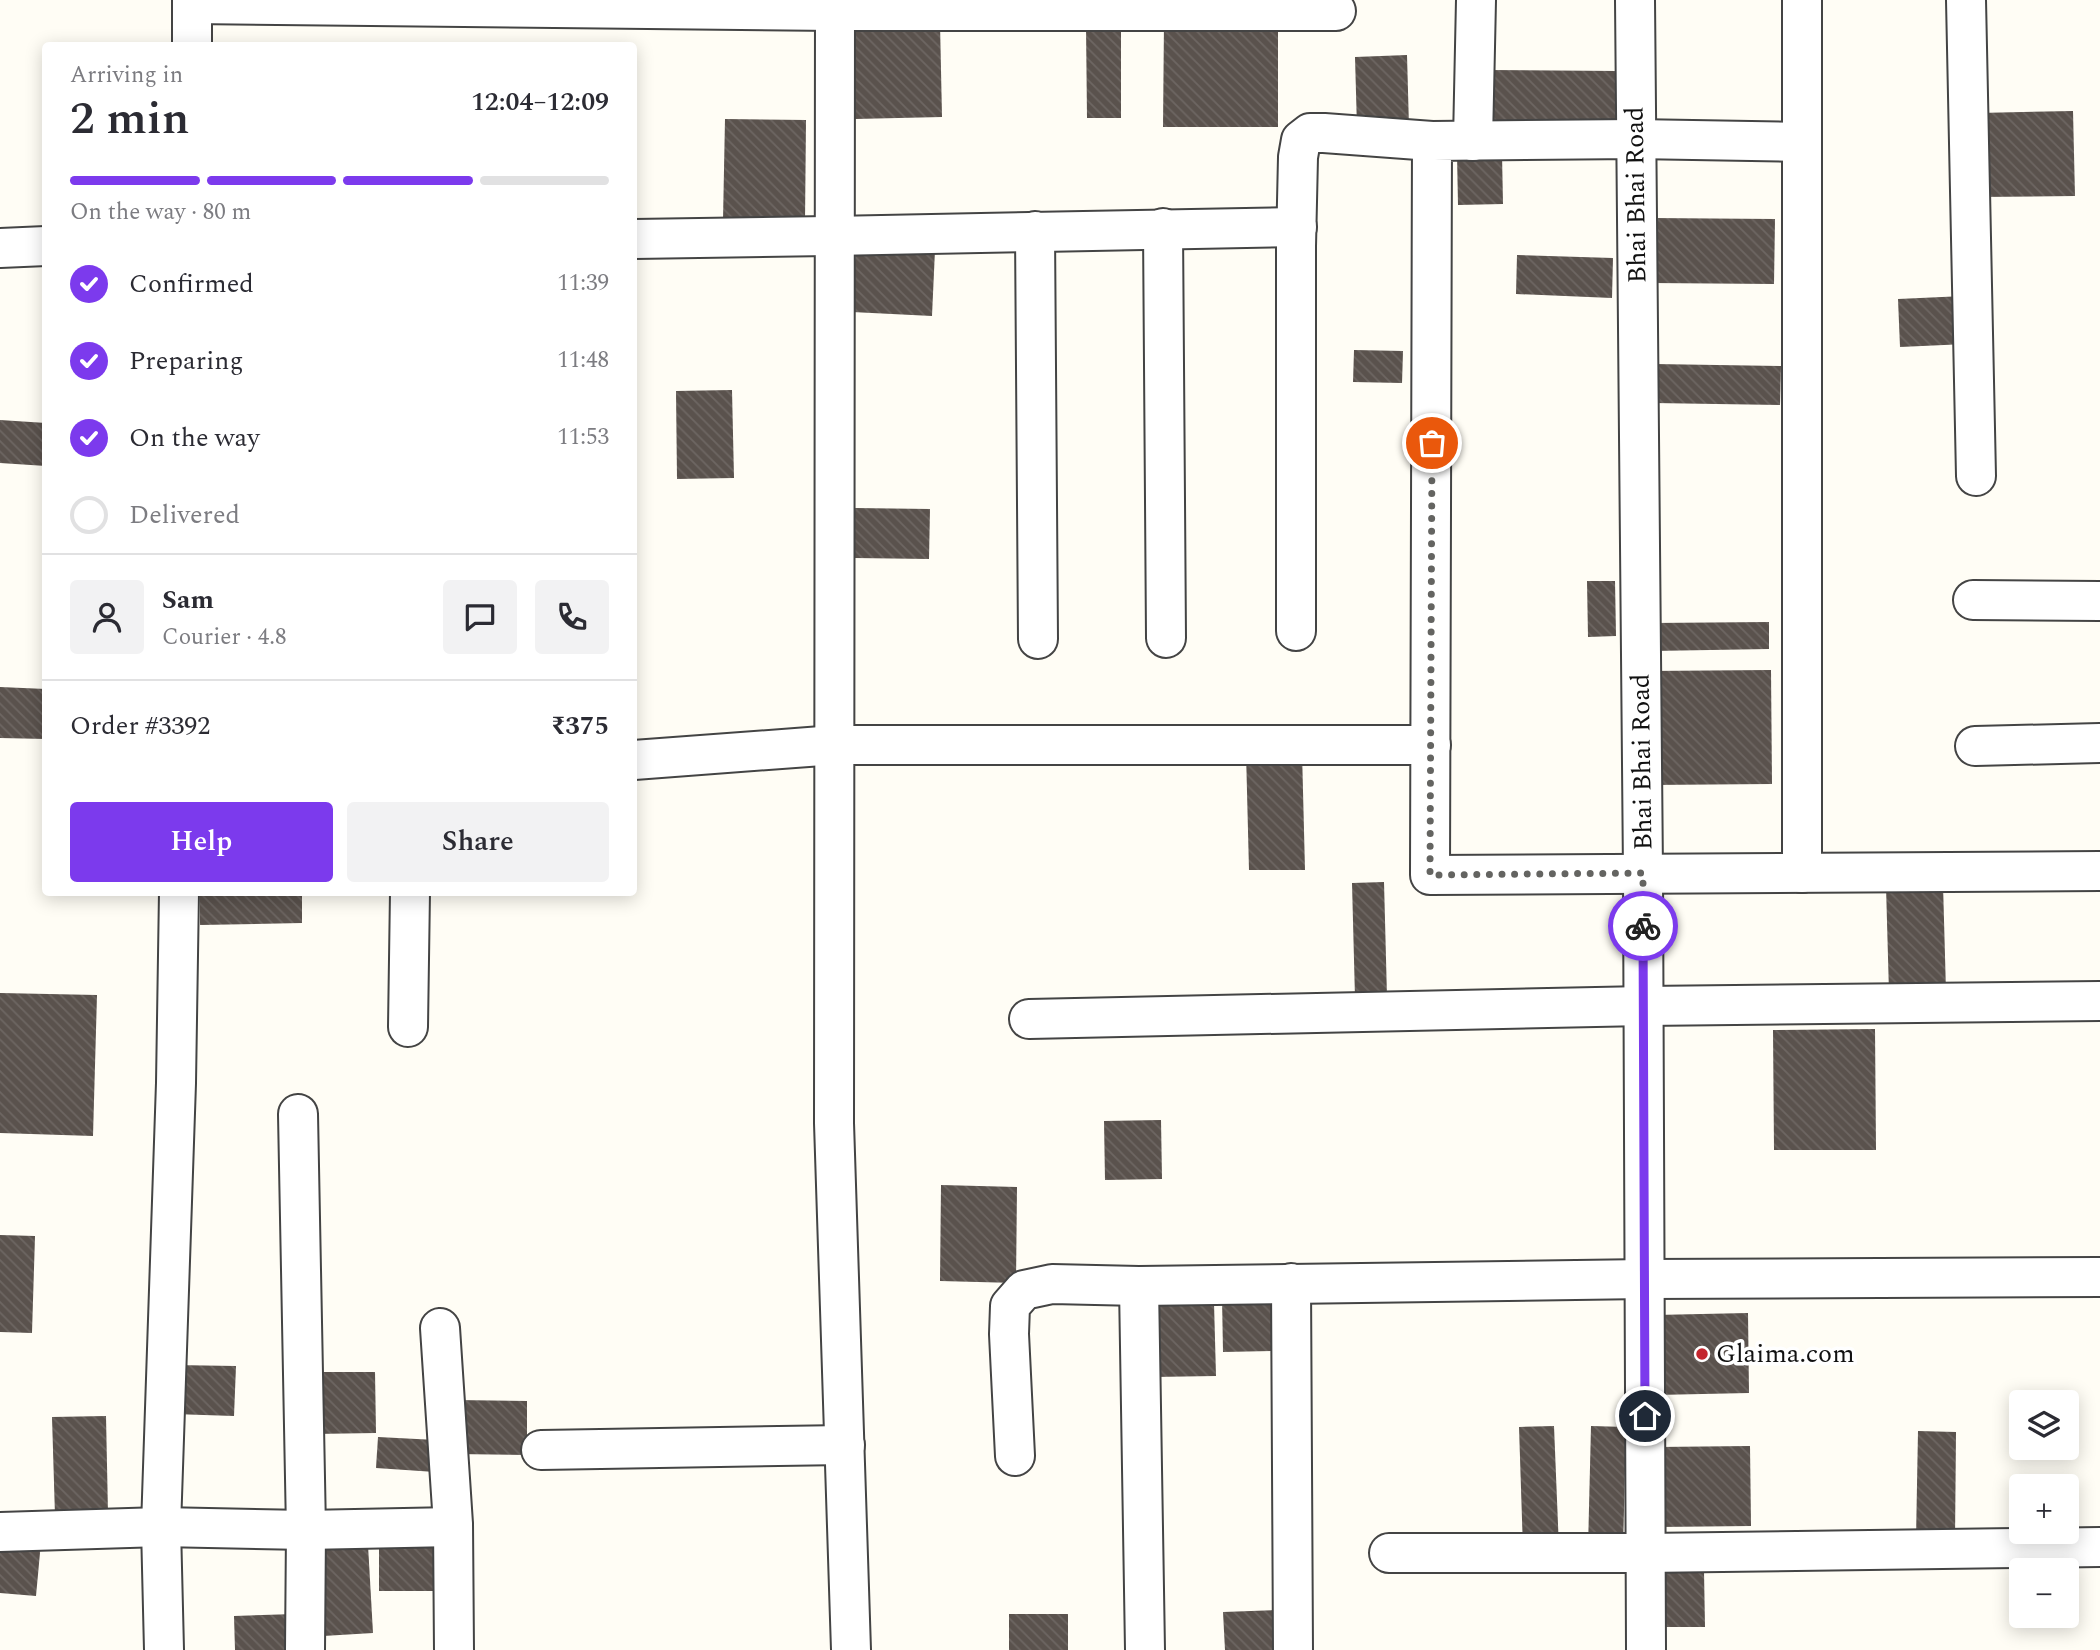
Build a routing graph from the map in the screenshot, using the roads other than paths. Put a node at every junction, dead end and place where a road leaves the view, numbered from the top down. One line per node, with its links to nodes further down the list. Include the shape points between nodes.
1 (1476, 0): 11 (street)
2 (1635, 0): 9 (street, Bhai Bhai Road)
3 (1802, 0): 12 (street)
4 (1966, 0): 20 (street)
5 (192, 2): 6 (street); 8 (street)
6 (835, 6): 7 (street); 16 (street)
7 (1336, 11)
8 (192, 42)
9 (1635, 139): 11 (street); 12 (street); 32 (street, Bhai Bhai Road)
10 (1433, 141): 11 (street); 13 (street, via 1310,133 1301,140 1298,157); 28 (street)
11 (1473, 141)
12 (1801, 142): 33 (street)
13 (1297, 227): 14 (street); 23 (street)
14 (1163, 228): 15 (street); 24 (street)
15 (1035, 231): 16 (street); 25 (street)
16 (834, 238): 17 (street); 27 (street)
17 (637, 239)
18 (42, 246): 19 (street)
19 (0, 248)
20 (1976, 476)
21 (1973, 600): 22 (street)
22 (2100, 601)
23 (1296, 631)
24 (1166, 638)
25 (1038, 639)
26 (2100, 743): 29 (street)
27 (835, 745): 28 (street); 30 (street); 46 (street, via 834,1123)
28 (1431, 745): 32 (street, via 1430,875)
29 (1975, 746)
30 (637, 760)
31 (2100, 871): 33 (street)
32 (1643, 873): 33 (street); 37 (street, Bhai Bhai Road)
33 (1802, 873)
34 (179, 896): 49 (street)
35 (410, 896): 39 (street)
36 (2100, 1001): 37 (street)
37 (1644, 1006): 38 (street); 42 (street, Bhai Bhai Road)
38 (1029, 1019)
39 (408, 1027)
40 (298, 1114): 51 (street)
41 (2100, 1277): 42 (street)
42 (1645, 1279): 43 (street); 55 (street, Bhai Bhai Road)
43 (1291, 1283): 44 (street); 61 (street)
44 (1139, 1286): 48 (street, via 1052,1284 1024,1290 1010,1306); 60 (street)
45 (440, 1328): 50 (street)
46 (845, 1445): 47 (street); 59 (street)
47 (541, 1450)
48 (1015, 1457)
49 (161, 1527): 51 (street); 52 (street); 56 (street)
50 (453, 1527): 51 (street); 58 (street)
51 (306, 1530): 57 (street)
52 (0, 1532)
53 (2100, 1548): 55 (street)
54 (1389, 1553): 55 (street)
55 (1645, 1553): 62 (street, Bhai Bhai Road)
56 (164, 1650)
57 (305, 1650)
58 (454, 1650)
59 (850, 1650)
60 (1145, 1650)
61 (1293, 1650)
62 (1646, 1650)

